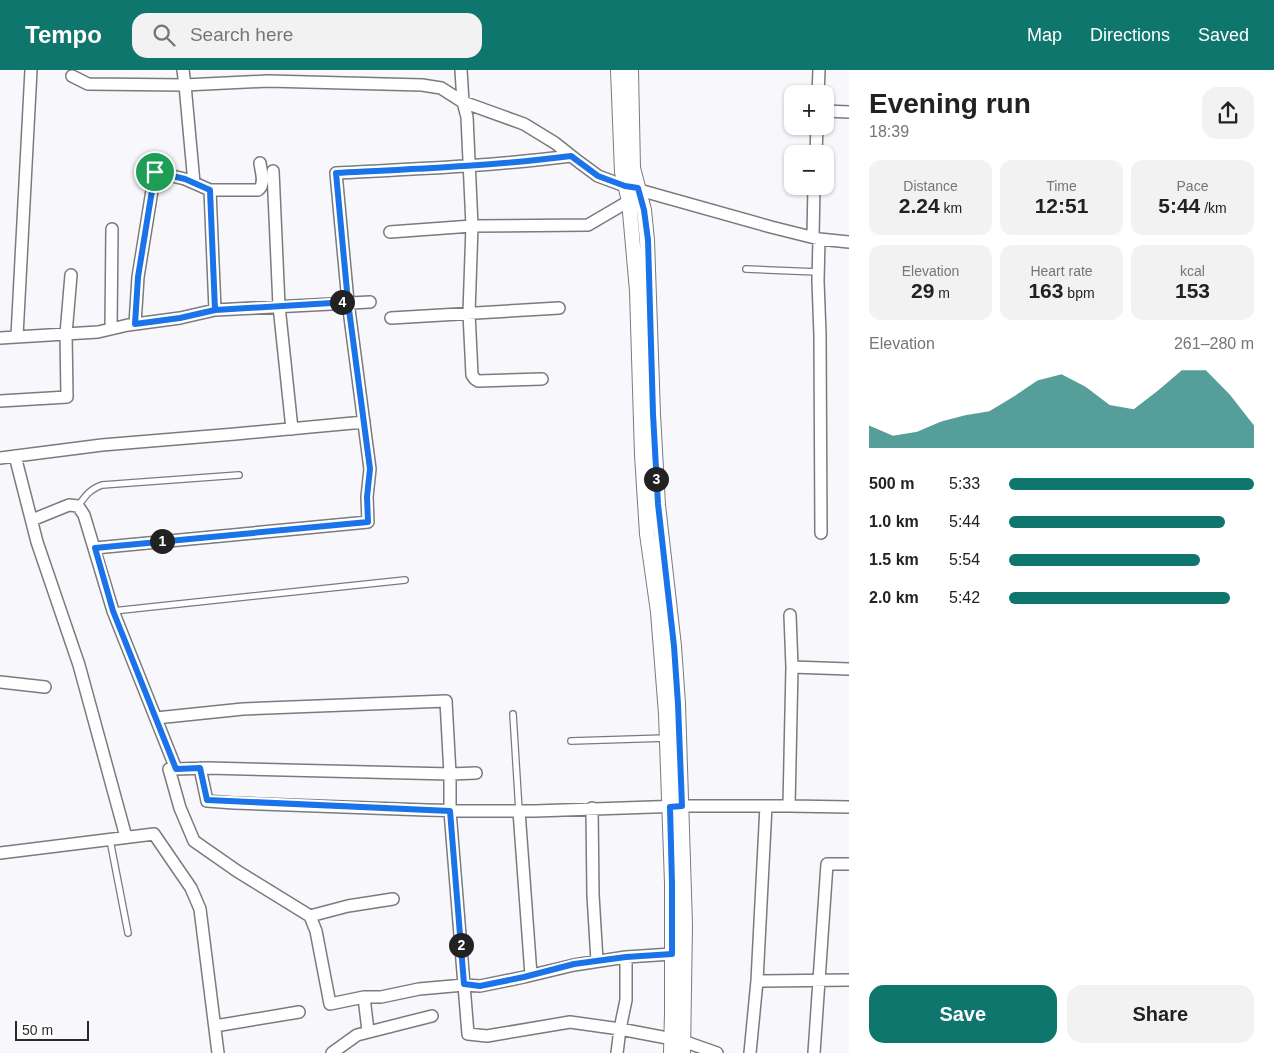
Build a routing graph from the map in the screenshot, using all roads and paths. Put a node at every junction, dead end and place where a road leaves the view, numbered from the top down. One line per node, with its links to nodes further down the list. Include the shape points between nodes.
1 (31, 70): 40 (street)
2 (183, 70): 8 (street)
3 (461, 70): 10 (street)
4 (618, 70): 18 (street, via 622,172)
5 (631, 70): 18 (street)
6 (819, 70): 9 (street)
7 (72, 76): 8 (street, via 88,84)
8 (185, 85): 10 (street, via 268,81 422,85 441,88); 17 (street)
9 (818, 85)
10 (463, 102): 13 (street, via 524,124); 15 (street, via 467,117)
11 (834, 111): 12 (street)
12 (849, 112)
13 (571, 156): 15 (street); 18 (street, via 598,176)
14 (260, 163): 19 (street, via 262,188)
15 (469, 166): 22 (street); 30 (street, via 336,173)
16 (274, 171): 32 (street)
17 (194, 183): 19 (street); 37 (street, via 155,172 138,277)
18 (632, 187): 21 (street); 25 (street); 48 (street, via 644,210 648,240)
19 (210, 190): 34 (street)
20 (814, 195): 25 (street)
21 (629, 201): 22 (street, via 588,225); 48 (street)
22 (472, 226): 24 (street); 35 (street)
23 (112, 229): 38 (street)
24 (390, 232)
25 (816, 237): 26 (street); 28 (street)
26 (849, 242)
27 (746, 269): 28 (lane)
28 (818, 272): 52 (street)
29 (71, 275): 39 (street)
30 (348, 302): 31 (street); 32 (street); 44 (street)
31 (370, 302)
32 (279, 306): 34 (street); 45 (street)
33 (559, 308): 35 (street)
34 (215, 310): 37 (street)
35 (469, 313): 36 (street); 42 (street, via 472,375 475,379)
36 (391, 318)
37 (135, 324): 38 (street)
38 (110, 329): 39 (street)
39 (66, 334): 40 (street); 43 (street, via 68,397)
40 (17, 336): 41 (street)
41 (0, 338)
42 (542, 379)
43 (0, 401)
44 (364, 422): 45 (street); 53 (street, via 370,469 368,522)
45 (292, 429): 46 (street)
46 (14, 456): 47 (street); 51 (street)
47 (0, 458)
48 (650, 471): 63 (street, via 647,534); 69 (street, via 658,504 674,646 678,704)
49 (239, 475): 50 (lane, via 102,485 87,494)
50 (78, 506): 51 (street, via 69,505); 53 (street, via 84,514)
51 (32, 520): 76 (street, via 79,665)
52 (821, 533)
53 (95, 548): 55 (street)
54 (405, 580): 55 (lane)
55 (113, 611): 62 (street)
56 (790, 615): 57 (street)
57 (792, 667): 58 (street); 71 (street)
58 (849, 669)
59 (0, 682): 60 (street)
60 (45, 687)
61 (513, 714): 75 (lane)
62 (156, 718): 66 (street); 68 (street, via 243,709 446,701)
63 (667, 738): 64 (lane); 69 (street)
64 (572, 741)
65 (200, 768): 66 (street); 68 (street); 74 (street, via 207,800)
66 (176, 769): 81 (street, via 169,769 194,841)
67 (476, 773): 68 (street)
68 (450, 774): 74 (street)
69 (676, 806): 70 (street); 73 (street); 83 (street); 97 (street, via 684,925)
70 (766, 806): 71 (street); 89 (street)
71 (789, 806): 72 (street)
72 (849, 807)
73 (592, 808): 75 (street); 85 (street)
74 (450, 811): 75 (street); 90 (street)
75 (520, 811): 86 (street)
76 (126, 837): 77 (street); 94 (street, via 154,834 191,888 200,909)
77 (110, 839): 78 (street); 82 (lane)
78 (0, 853)
79 (849, 864): 87 (street, via 827,864)
80 (394, 899): 81 (street)
81 (310, 916): 91 (street, via 316,931 330,1004)
82 (128, 933)
83 (672, 954): 84 (street); 97 (street)
84 (626, 957): 85 (street); 95 (street, via 626,1000)
85 (597, 961): 86 (street)
86 (531, 975): 90 (street, via 480,986)
87 (820, 980): 88 (street); 89 (street); 103 (street)
88 (849, 980)
89 (757, 981): 102 (street)
90 (464, 984): 91 (street); 95 (street, via 468,1034 486,1036 570,1022)
91 (364, 997): 96 (street)
92 (299, 1012): 94 (street)
93 (432, 1016): 96 (street)
94 (215, 1026): 98 (street)
95 (620, 1028): 97 (street); 100 (street)
96 (368, 1032): 99 (street, via 357,1034)
97 (677, 1046): 101 (street)
98 (218, 1053)
99 (332, 1053)
100 (617, 1053)
101 (717, 1053)
102 (750, 1053)
103 (814, 1053)

